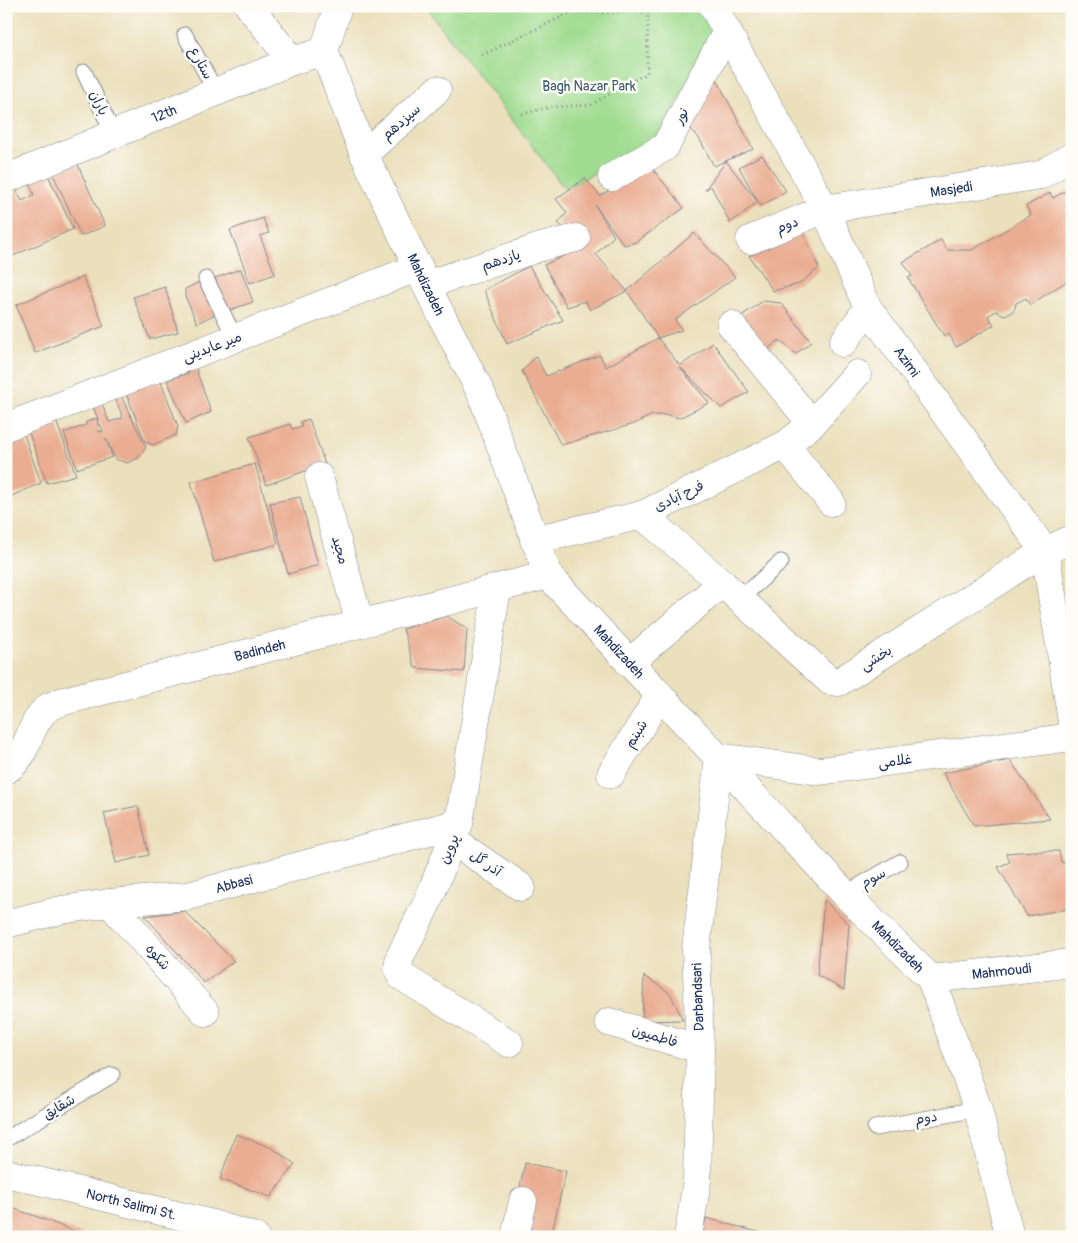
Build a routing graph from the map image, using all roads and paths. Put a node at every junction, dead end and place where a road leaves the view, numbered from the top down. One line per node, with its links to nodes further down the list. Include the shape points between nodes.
1 (249, 6): 11 (street)
2 (338, 6): 9 (street)
3 (566, 6): 6 (path)
4 (646, 6): 5 (path)
5 (648, 12): 6 (path); 7 (path); 15 (path, via 647,73 591,105 550,107)
6 (570, 13): 10 (path)
7 (719, 16): 19 (street, نور, via 665,147); 21 (street, Azimi)
8 (185, 35): 14 (lane, ستارع)
9 (324, 51): 11 (street, 12th); 17 (street, Mahdizadeh)
10 (482, 55)
11 (292, 61): 14 (street, 12th)
12 (84, 72): 16 (lane, باران)
13 (437, 90): 17 (street, سیزدهم)
14 (216, 92): 16 (street, 12th)
15 (522, 114)
16 (114, 134): 20 (street, 12th)
17 (364, 154): 24 (street, Mahdizadeh)
18 (1072, 156): 21 (street, Masjedi, via 1041,175)
19 (612, 176)
20 (6, 179)
21 (825, 210): 23 (street, دوم); 26 (street, Azimi)
22 (576, 238): 24 (street, یازدهم)
23 (750, 240)
24 (422, 276): 28 (street, میر عابدینی); 38 (street, Mahdizadeh, via 482,395)
25 (206, 279): 28 (lane)
26 (868, 308): 29 (street); 39 (street, Azimi)
27 (731, 325): 31 (street)
28 (235, 338): 32 (street, میر عابدینی)
29 (843, 343)
30 (857, 374): 31 (street, فرح آبادی)
31 (812, 424): 33 (street, فرح آبادی)
32 (6, 427)
33 (785, 445): 35 (street); 36 (street, فرح آبادی)
34 (319, 477): 44 (street, مجید)
35 (831, 502)
36 (642, 515): 38 (street, فرح آبادی); 43 (street, بخشی)
37 (1072, 539): 39 (street, بخشی)
38 (534, 540): 41 (street, Mahdizadeh)
39 (1045, 551): 43 (street, بخشی, via 839,682 830,681); 46 (street, Azimi)
40 (781, 562): 43 (lane)
41 (548, 575): 42 (street, Badindeh); 45 (street, Mahdizadeh)
42 (497, 588): 44 (street, Badindeh); 53 (street, پروین)
43 (731, 591): 45 (street)
44 (360, 624): 51 (street, Badindeh, via 60,702 48,708 37,722 20,757)
45 (629, 663): 47 (street, Mahdizadeh)
46 (1068, 670): 48 (street, Azimi)
47 (660, 695): 50 (street, Mahdizadeh); 52 (street, شبنم)
48 (1072, 721)
49 (1072, 738): 50 (street, غلامی, via 820,771)
50 (719, 757): 56 (street, Mahdizadeh); 64 (street, Darbandsari, via 696,949)
51 (6, 770)
52 (612, 774)
53 (456, 831): 55 (street, آذر گل); 57 (street, Abbasi, via 188,896); 63 (street, پروین, via 398,968 401,976)
54 (900, 862): 56 (lane, سوم)
55 (520, 887)
56 (845, 894): 60 (street, Mahdizadeh)
57 (110, 903): 58 (street, Abbasi, via 61,910); 61 (street, شکوه)
58 (6, 924)
59 (1072, 963): 60 (street, Mahmoudi)
60 (931, 979): 66 (street, Mahdizadeh)
61 (205, 1012)
62 (610, 1022): 64 (street, فاطمیون)
63 (509, 1043)
64 (700, 1049): 73 (street, Darbandsari, via 697,1181)
65 (112, 1075): 68 (lane, شقایق)
66 (978, 1109): 67 (lane, دوم); 74 (street, Mahdizadeh)
67 (875, 1128)
68 (6, 1139)
69 (6, 1174): 71 (street, North Salimi St.)
70 (523, 1201): 72 (street)
71 (255, 1237)
72 (515, 1237)
73 (688, 1237)
74 (1010, 1237)

